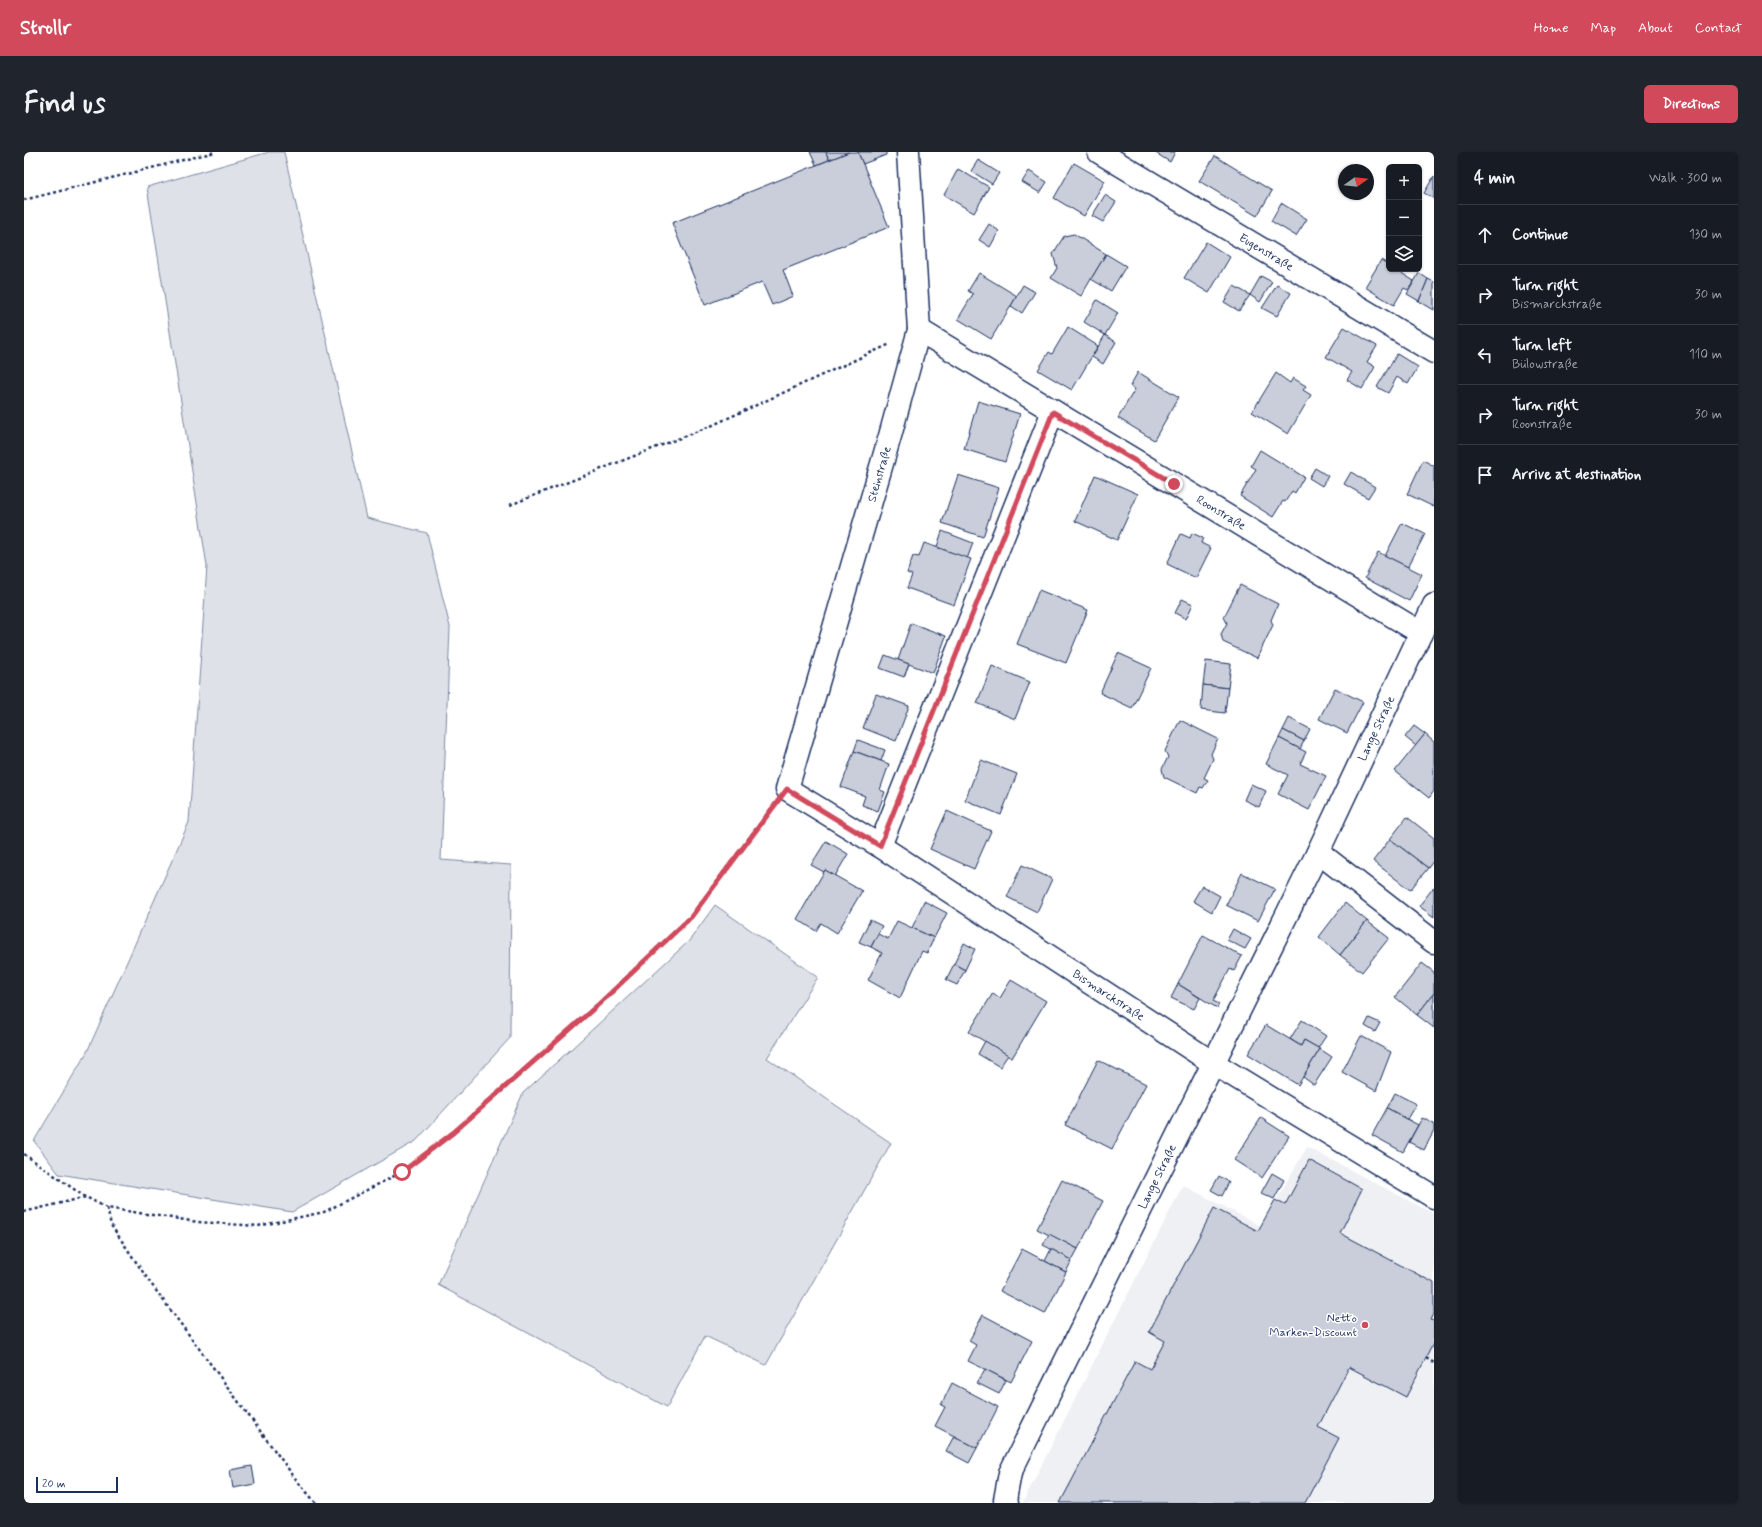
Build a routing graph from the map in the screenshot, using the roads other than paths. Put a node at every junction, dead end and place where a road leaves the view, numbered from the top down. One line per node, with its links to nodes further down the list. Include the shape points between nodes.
1 (908, 152): 3 (street, Steinstraße)
2 (1099, 152): 4 (street, Eugenstraße)
3 (919, 330): 5 (street, Roonstraße); 8 (street, Steinstraße)
4 (1434, 352)
5 (1053, 412): 7 (street, Roonstraße); 9 (street)
6 (1434, 605): 7 (street, Lange Straße)
7 (1421, 633): 10 (street, Lange Straße)
8 (787, 789): 9 (street, Bismarckstraße)
9 (880, 846): 12 (street, Bismarckstraße)
10 (1318, 852): 11 (street); 12 (street, Lange Straße)
11 (1434, 942)
12 (1213, 1063): 13 (street, Bismarckstraße); 14 (street, Lange Straße, via 1010,1473 1005,1500)
13 (1434, 1197)
14 (1007, 1503)

